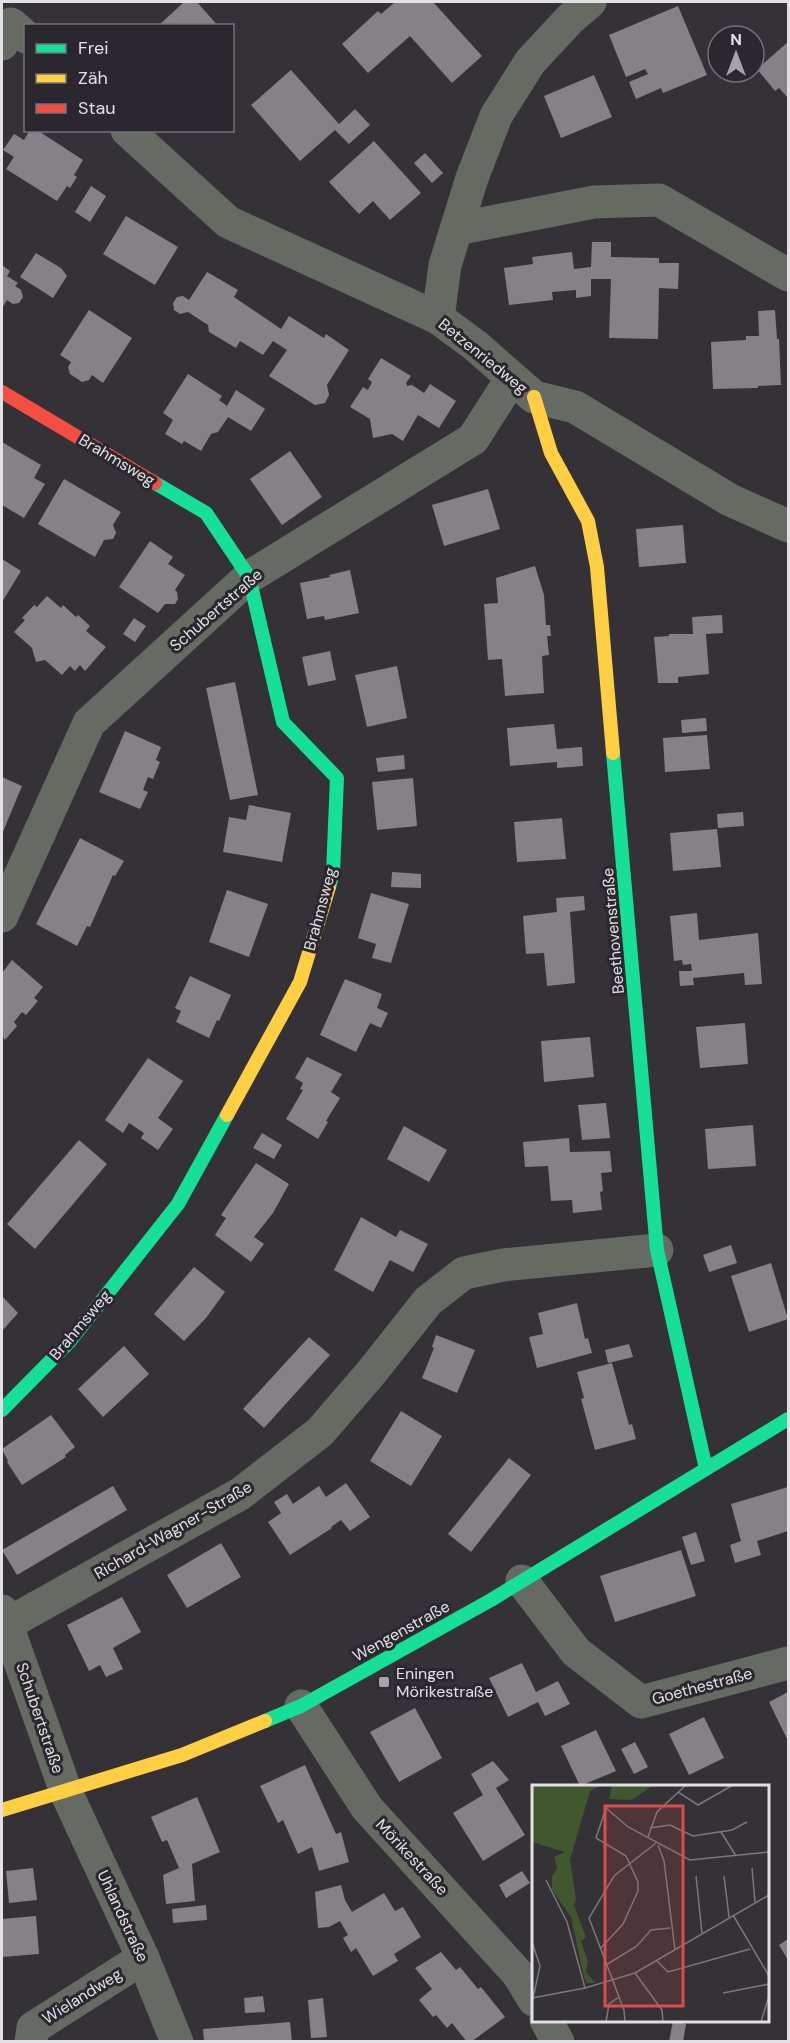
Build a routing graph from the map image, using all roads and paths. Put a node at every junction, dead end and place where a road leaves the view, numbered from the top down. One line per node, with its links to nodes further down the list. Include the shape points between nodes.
1 (590, 2): 3 (street, via 530,62 496,116)
2 (129, 132): 5 (street, Betzenriedweg, via 228,222)
3 (456, 229): 4 (street, via 594,202 659,200); 5 (street, via 445,265)
4 (789, 274)
5 (438, 318): 6 (street, Betzenriedweg)
6 (523, 388): 8 (street, Betzenriedweg, via 575,407 730,500); 9 (street, Schubertstraße, via 473,439); 11 (street, Beethovenstraße, via 551,453 588,521 597,567)
7 (2, 392): 9 (street, Brahmsweg, via 206,513)
8 (789, 526)
9 (249, 577): 10 (street, Schubertstraße, via 89,723); 12 (street, Brahmsweg, via 283,722 337,778 333,873 300,982 178,1204 70,1341)
10 (2, 916)
11 (657, 1250): 14 (street, Beethovenstraße); 16 (street, Richard-Wagner-Straße, via 503,1265 464,1273 428,1301 320,1432 240,1494)
12 (2, 1410)
13 (789, 1419): 14 (street, Wengenstraße)
14 (706, 1469): 15 (street, Wengenstraße)
15 (522, 1581): 17 (street, Goethestraße, via 576,1652 641,1702); 18 (street, Wengenstraße)
16 (4, 1617): 19 (street, Schubertstraße)
17 (789, 1663)
18 (301, 1706): 19 (street, Wengenstraße, via 182,1755); 22 (street, Mörikestraße, via 367,1808 518,1974)
19 (66, 1792): 20 (street, Wengenstraße); 21 (street, Uhlandstraße)
20 (2, 1810)
21 (143, 1958): 24 (street, Wielandweg, via 33,2028); 25 (street, Uhlandstraße)
22 (532, 1997)
23 (547, 2022): 26 (street)
24 (31, 2042)
25 (177, 2042)
26 (558, 2042)

